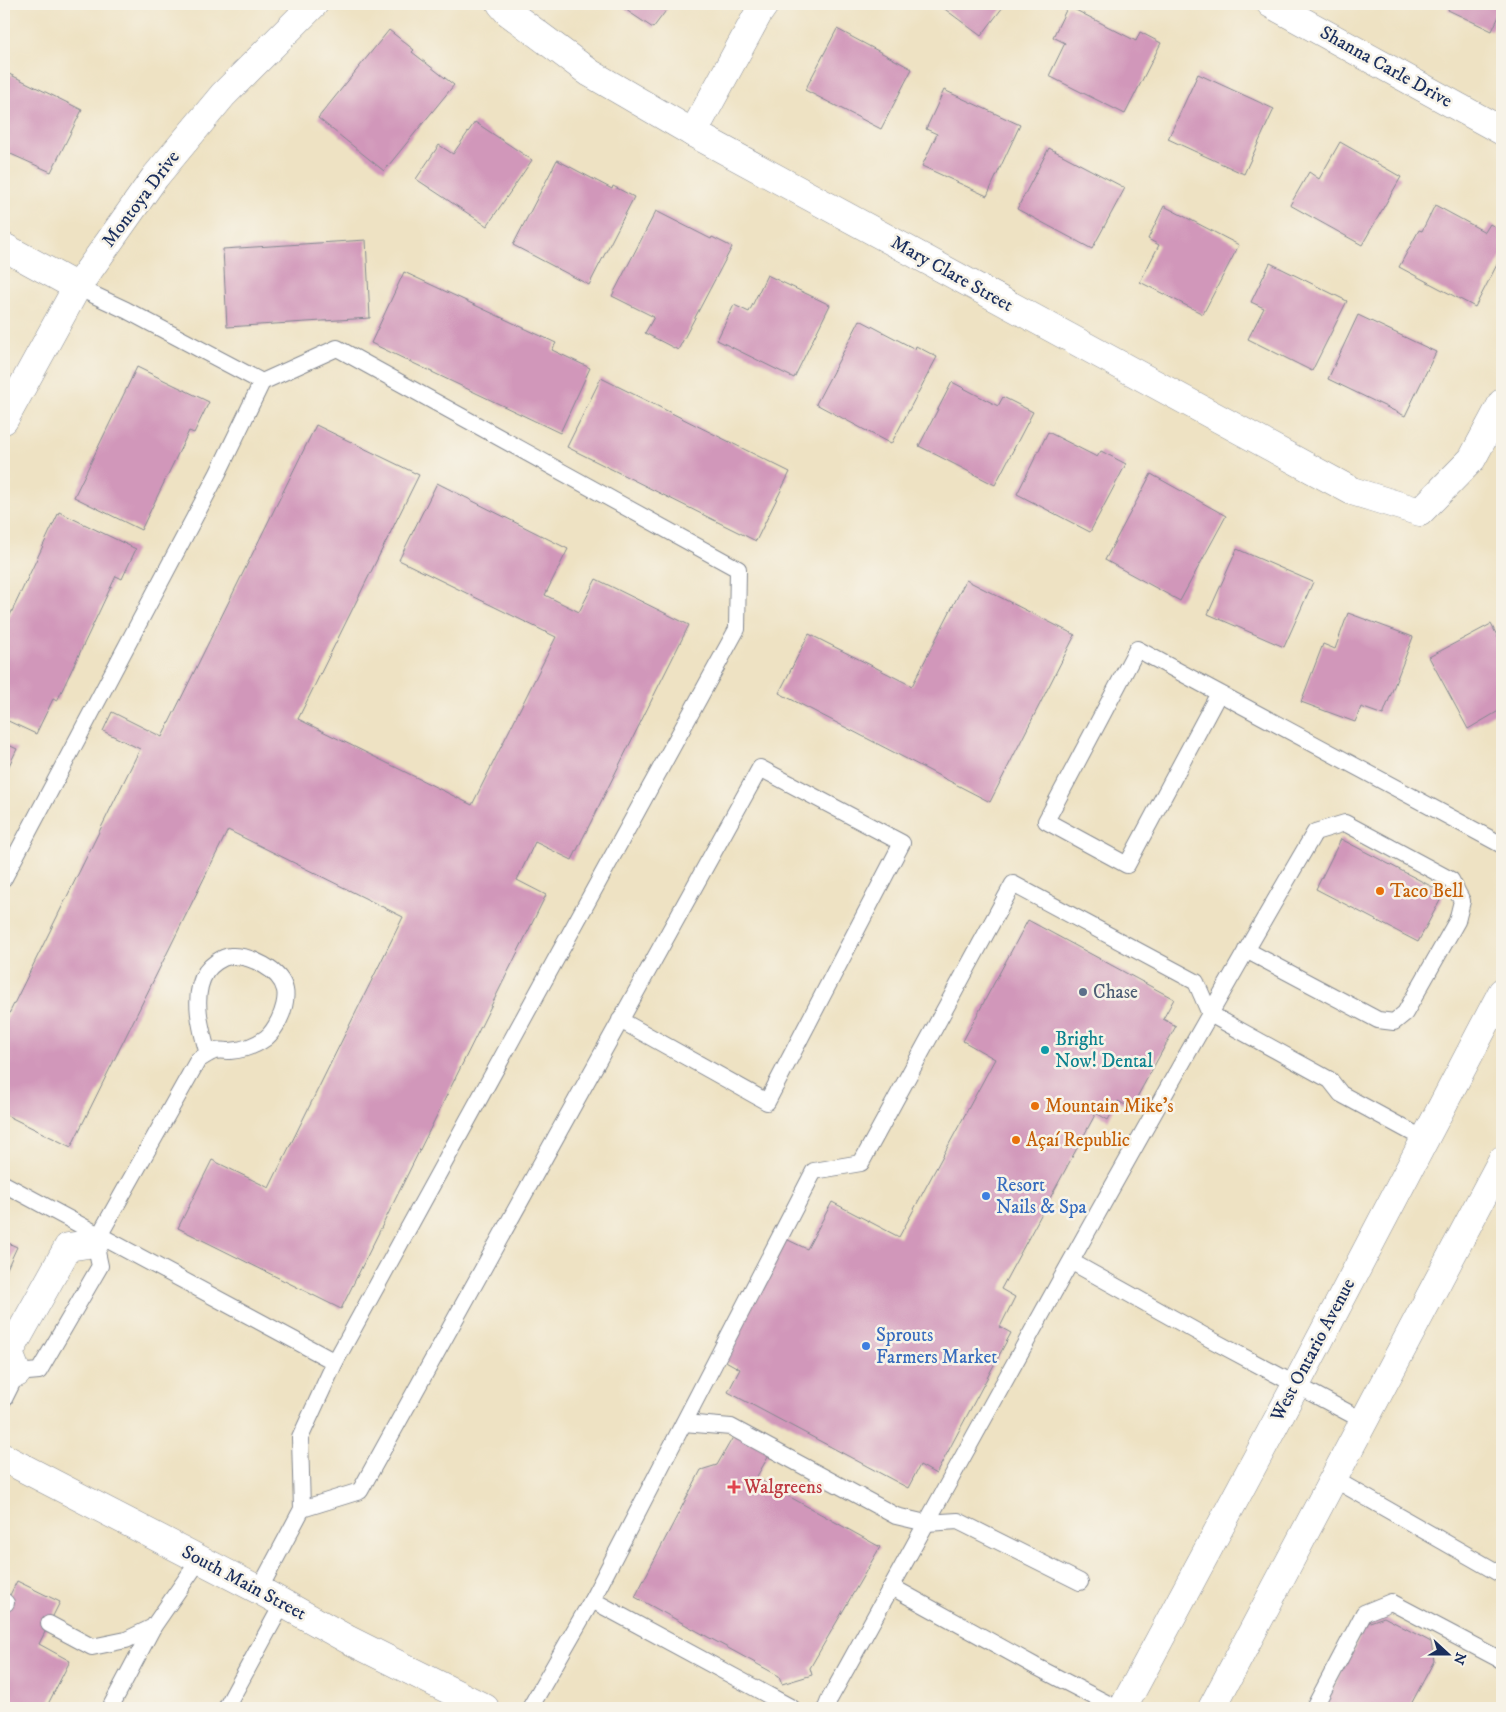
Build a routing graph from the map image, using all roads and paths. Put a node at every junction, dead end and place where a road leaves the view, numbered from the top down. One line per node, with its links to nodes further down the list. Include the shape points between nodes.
1 (314, 4): 8 (street, Montoya Drive, via 217,103 155,177)
2 (501, 4): 6 (street, Mary Clare Street, via 590,73)
3 (765, 4): 6 (street)
4 (1271, 4): 5 (street, Shanna Carle Drive)
5 (1502, 131)
6 (692, 133): 10 (street, Mary Clare Street, via 1352,491 1420,512 1472,459)
7 (4, 247): 8 (street)
8 (77, 288): 9 (lane, via 126,310); 11 (street, Montoya Drive)
9 (262, 382): 14 (lane, via 218,474); 25 (lane, via 337,348 738,569 736,629)
10 (1502, 403)
11 (4, 420)
12 (1219, 693): 12 (lane, via 1137,649 1046,821 1128,865); 13 (lane)
13 (1502, 845)
14 (4, 878)
15 (1246, 950): 15 (lane, via 1378,1020 1394,1022 1405,1014 1457,921 1462,901 1451,880 1345,823 1315,832); 17 (lane)
16 (1502, 992): 20 (street, West Ontario Avenue)
17 (1210, 1014): 20 (lane, via 1330,1080 1342,1094); 24 (lane); 30 (lane, via 1196,982 1013,884 861,1163 814,1171)
18 (620, 1020): 18 (lane, via 767,1102 902,843 760,768); 33 (lane, via 360,1491)
19 (208, 1054): 19 (lane, via 253,1046 267,1037 277,1024 286,992 275,974 242,957 229,956 205,973 199,993 198,1015); 23 (lane, via 198,1060 191,1071)
20 (1424, 1139): 27 (street, West Ontario Avenue)
21 (1502, 1160): 29 (street)
22 (4, 1184): 23 (lane)
23 (97, 1239): 25 (lane); 26 (lane, via 100,1266 39,1371); 26 (street, via 68,1247 9,1354)
24 (1072, 1262): 27 (lane); 34 (lane)
25 (335, 1362): 33 (lane, via 300,1438)
26 (17, 1373): 28 (lane)
27 (1296, 1385): 29 (lane); 52 (street, West Ontario Avenue)
28 (4, 1398)
29 (1364, 1421): 32 (street)
30 (684, 1423): 34 (lane, via 732,1428 896,1516); 40 (lane)
31 (4, 1458): 35 (street, South Main Street)
32 (1334, 1479): 36 (lane); 53 (street)
33 (302, 1509): 39 (lane)
34 (926, 1523): 37 (lane, via 958,1521); 38 (lane)
35 (200, 1559): 39 (street, South Main Street); 43 (lane)
36 (1502, 1575)
37 (1080, 1582)
38 (892, 1587): 50 (lane); 51 (lane)
39 (259, 1590): 41 (street, South Main Street)
40 (592, 1600): 48 (lane); 49 (lane)
41 (283, 1604): 46 (lane); 47 (street, South Main Street)
42 (49, 1624): 43 (lane, via 92,1647 126,1640)
43 (153, 1627): 45 (lane)
44 (1501, 1660): 54 (lane, via 1391,1602 1364,1613)
45 (110, 1708)
46 (226, 1708)
47 (484, 1708)
48 (530, 1708)
49 (792, 1708)
50 (826, 1708)
51 (1116, 1708)
52 (1123, 1708)
53 (1212, 1708)
54 (1314, 1708)

